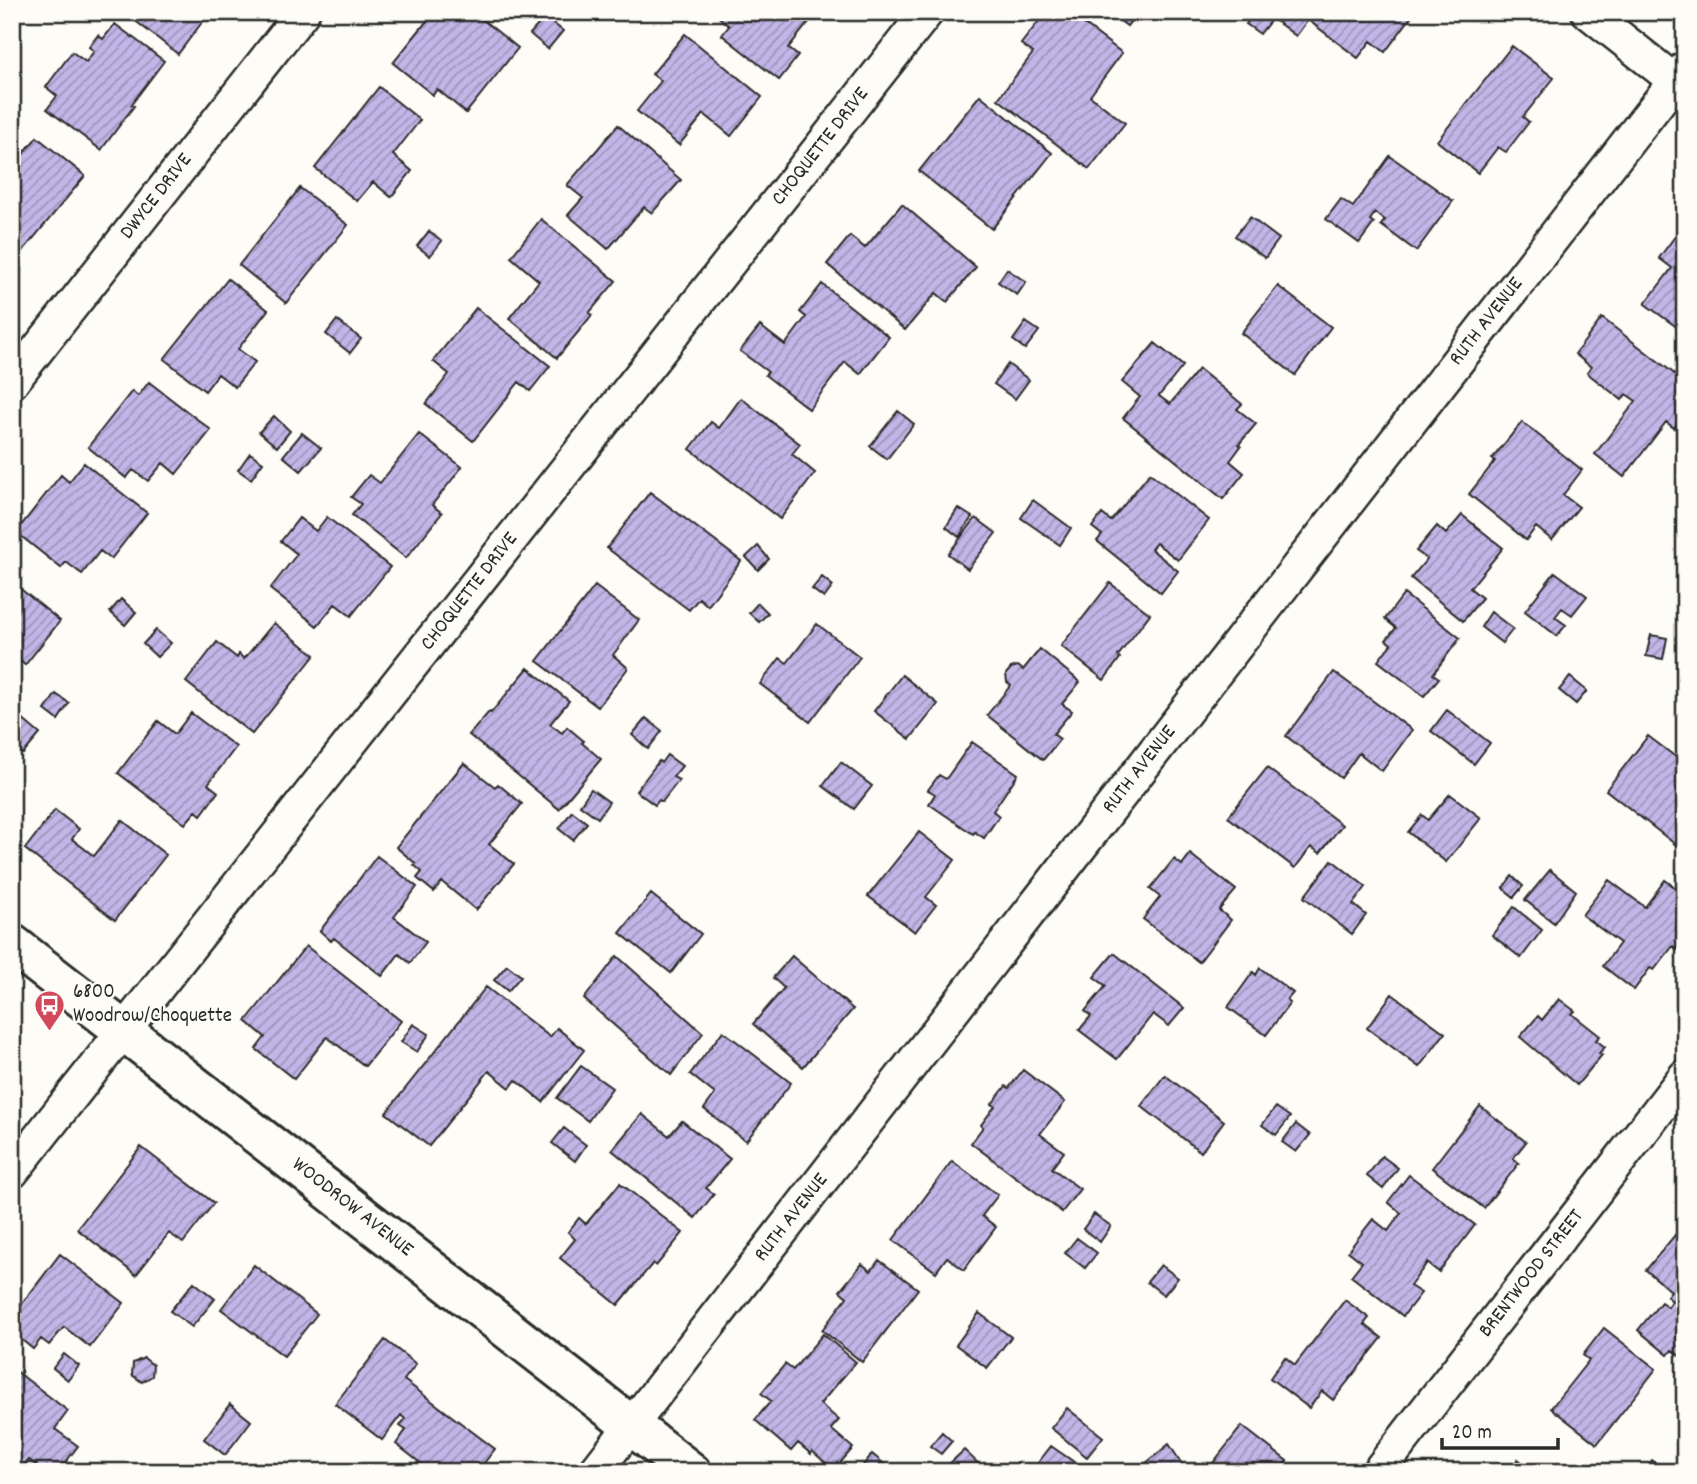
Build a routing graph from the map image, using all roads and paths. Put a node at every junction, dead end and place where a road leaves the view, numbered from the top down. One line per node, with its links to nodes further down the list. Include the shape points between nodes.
1 (303, 12): 5 (street, DWYCE DRIVE)
2 (928, 12): 7 (street, CHOQUETTE DRIVE)
3 (1588, 12): 4 (street)
4 (1681, 79): 10 (street, RUTH AVENUE)
5 (12, 382)
6 (12, 944): 7 (street, WOODROW AVENUE)
7 (124, 1031): 9 (street, CHOQUETTE DRIVE); 10 (street, WOODROW AVENUE)
8 (1685, 1076): 13 (street, BRENTWOOD STREET)
9 (12, 1172)
10 (631, 1425): 11 (street, RUTH AVENUE); 12 (street, WOODROW AVENUE)
11 (595, 1472)
12 (691, 1472)
13 (1378, 1472)

